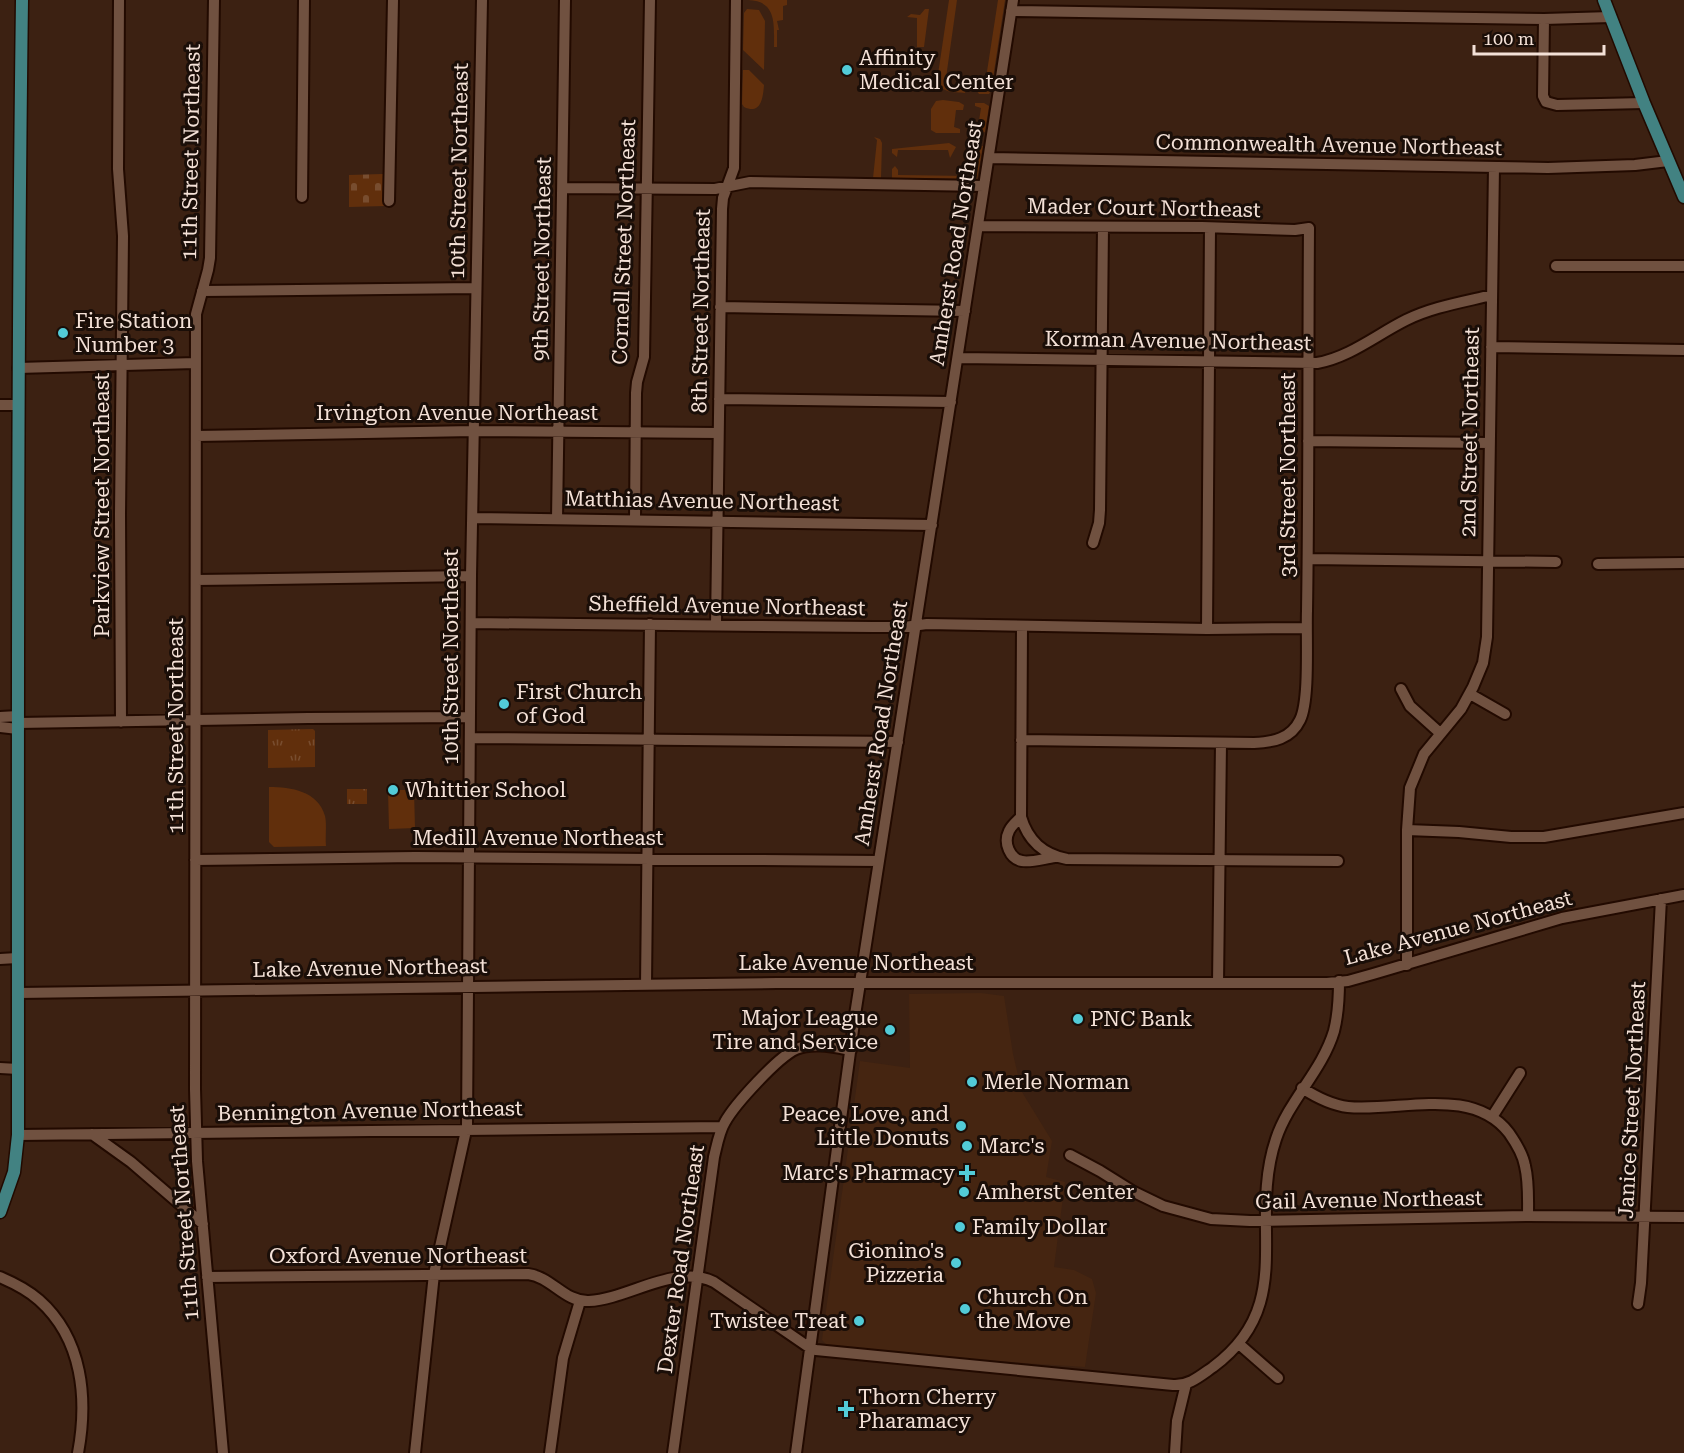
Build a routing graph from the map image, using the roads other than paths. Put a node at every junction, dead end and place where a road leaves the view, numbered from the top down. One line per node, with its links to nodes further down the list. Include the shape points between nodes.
1 (22, 0): 44 (main road)
2 (119, 0): 43 (street, Parkview Street Northeast)
3 (214, 0): 32 (street, 11th Street Northeast, via 210,258)
4 (304, 0): 22 (street)
5 (393, 0): 24 (street)
6 (482, 0): 31 (street, 10th Street Northeast)
7 (565, 0): 20 (street, 9th Street Northeast)
8 (650, 0): 21 (street, Cornell Street Northeast)
9 (736, 0): 18 (street, 8th Street Northeast, via 734,168)
10 (1605, 0): 12 (main road)
11 (1012, 6): 13 (street); 15 (street, Amherst Road Northeast)
12 (1611, 17): 13 (street); 14 (main road)
13 (1544, 19): 14 (street, via 1546,102)
14 (1644, 103): 16 (main road)
15 (989, 158): 17 (street, Commonwealth Avenue Northeast); 19 (street, Amherst Road Northeast)
16 (1668, 161): 17 (street, Commonwealth Avenue Northeast, via 1571,168); 23 (main road)
17 (1494, 167): 33 (street, 2nd Street Northeast)
18 (728, 186): 19 (street, via 750,182); 21 (street); 34 (street, 8th Street Northeast, via 722,209)
19 (984, 186): 25 (street, Amherst Road Northeast)
20 (563, 188): 21 (street); 50 (street, 9th Street Northeast)
21 (647, 189): 51 (street, Cornell Street Northeast, via 644,357 637,382)
22 (302, 197)
23 (1684, 197)
24 (389, 201)
25 (978, 226): 26 (street, Mader Court Northeast); 35 (street, Amherst Road Northeast)
26 (1103, 227): 27 (street, Mader Court Northeast); 39 (street)
27 (1210, 228): 28 (street, Mader Court Northeast); 40 (street)
28 (1309, 228): 42 (street, 3rd Street Northeast)
29 (1684, 266): 30 (street)
30 (1556, 267)
31 (476, 288): 32 (street); 49 (street, 10th Street Northeast)
32 (202, 291): 41 (street, 11th Street Northeast, via 196,314)
33 (1492, 295): 36 (street, 2nd Street Northeast); 42 (street, Korman Avenue Northeast, via 1422,313 1338,358)
34 (720, 307): 35 (street); 45 (street, 8th Street Northeast)
35 (965, 311): 38 (street, Amherst Road Northeast)
36 (1491, 347): 37 (street); 55 (street, 2nd Street Northeast)
37 (1684, 350)
38 (958, 358): 39 (street, Korman Avenue Northeast); 46 (street, Amherst Road Northeast)
39 (1102, 359): 40 (street, Korman Avenue Northeast); 61 (street, via 1100,510)
40 (1209, 361): 42 (street, Korman Avenue Northeast); 75 (street)
41 (195, 363): 43 (street); 53 (street, 11th Street Northeast)
42 (1308, 363): 54 (street, 3rd Street Northeast)
43 (122, 365): 44 (street); 82 (street, Parkview Street Northeast)
44 (18, 368): 48 (main road)
45 (718, 399): 46 (street); 52 (street, 8th Street Northeast)
46 (951, 402): 60 (street, Amherst Road Northeast)
47 (0, 405): 48 (street)
48 (18, 405): 83 (main road)
49 (474, 431): 50 (street, Irvington Avenue Northeast); 53 (street, Irvington Avenue Northeast); 56 (street, 10th Street Northeast)
50 (559, 431): 51 (street, Irvington Avenue Northeast); 57 (street, 9th Street Northeast)
51 (636, 432): 52 (street, Irvington Avenue Northeast); 58 (street, Cornell Street Northeast)
52 (718, 433): 59 (street, 8th Street Northeast)
53 (196, 436): 68 (street, 11th Street Northeast)
54 (1308, 441): 55 (street); 62 (street, 3rd Street Northeast)
55 (1489, 443): 63 (street, 2nd Street Northeast)
56 (472, 518): 57 (street, Matthias Avenue Northeast); 67 (street, 10th Street Northeast)
57 (557, 519): 58 (street, Matthias Avenue Northeast)
58 (635, 520): 59 (street, Matthias Avenue Northeast)
59 (718, 521): 60 (street, Matthias Avenue Northeast); 71 (street, 8th Street Northeast)
60 (932, 525): 72 (street, Amherst Road Northeast)
61 (1093, 543)
62 (1308, 560): 63 (street); 74 (street, 3rd Street Northeast)
63 (1488, 562): 64 (street); 77 (street, 2nd Street Northeast, via 1486,650)
64 (1556, 562)
65 (1684, 563): 66 (street)
66 (1598, 564)
67 (471, 576): 68 (street); 69 (street, 10th Street Northeast)
68 (196, 580): 81 (street, 11th Street Northeast)
69 (471, 623): 70 (street, Sheffield Avenue Northeast); 80 (street, 10th Street Northeast)
70 (650, 624): 71 (street, Sheffield Avenue Northeast); 87 (street)
71 (716, 625): 72 (street, Sheffield Avenue Northeast)
72 (916, 625): 73 (street, Sheffield Avenue Northeast); 89 (street, Amherst Road Northeast)
73 (1022, 626): 75 (street, Sheffield Avenue Northeast); 88 (street)
74 (1306, 628): 75 (street, Sheffield Avenue Northeast); 90 (street, 3rd Street Northeast, via 1305,686 1301,718 1294,729 1269,742)
75 (1207, 629)
76 (1401, 689): 85 (street, via 1410,706)
77 (1470, 694): 78 (street); 85 (street, 2nd Street Northeast)
78 (1505, 714)
79 (0, 717): 83 (street)
80 (470, 717): 81 (street); 86 (street, 10th Street Northeast)
81 (195, 720): 82 (street); 97 (street, 11th Street Northeast)
82 (121, 722): 83 (street)
83 (18, 723): 84 (street); 103 (main road)
84 (0, 728)
85 (1440, 733): 93 (street, 2nd Street Northeast, via 1413,778)
86 (470, 738): 87 (street); 95 (street, 10th Street Northeast)
87 (648, 738): 89 (street); 96 (street)
88 (1021, 740): 90 (street, 3rd Street Northeast); 92 (street)
89 (898, 742): 98 (street, Amherst Road Northeast)
90 (1221, 743): 99 (street)
91 (1684, 813): 93 (street, via 1537,837)
92 (1021, 817): 94 (street, via 1035,844); 94 (street, via 1007,838 1007,848 1013,856 1025,862)
93 (1407, 830): 105 (street, 2nd Street Northeast)
94 (1055, 857): 99 (street)
95 (470, 858): 96 (street, Medill Avenue Northeast); 97 (street, Medill Avenue Northeast); 110 (street, 10th Street Northeast)
96 (647, 858): 98 (street, Medill Avenue Northeast); 109 (street)
97 (195, 860): 111 (street, 11th Street Northeast)
98 (879, 861): 107 (street, Amherst Road Northeast)
99 (1220, 861): 100 (street); 108 (street)
100 (1338, 861)
101 (1684, 895): 102 (street, Lake Avenue Northeast)
102 (1661, 899): 105 (street, Lake Avenue Northeast, via 1554,920); 127 (street, Janice Street Northeast)
103 (17, 958): 104 (street); 112 (main road)
104 (0, 959)
105 (1407, 965): 106 (street, Lake Avenue Northeast)
106 (1339, 981): 108 (street, Lake Avenue Northeast); 117 (street, via 1333,1032)
107 (861, 982): 108 (street, Lake Avenue Northeast); 109 (street, Lake Avenue Northeast); 113 (street, Amherst Road Northeast)
108 (1218, 982)
109 (646, 985): 110 (street, Lake Avenue Northeast)
110 (468, 986): 111 (street, Lake Avenue Northeast); 120 (street, 10th Street Northeast)
111 (196, 990): 112 (street, Lake Avenue Northeast); 121 (street, 11th Street Northeast)
112 (18, 993): 115 (main road)
113 (851, 1050): 119 (street, Dexter Road Northeast, via 825,1046 796,1049 778,1062); 138 (street, Amherst Road Northeast)
114 (0, 1068): 115 (street)
115 (18, 1070): 123 (main road)
116 (1520, 1073): 118 (street)
117 (1302, 1088): 118 (street, via 1322,1100 1346,1107 1453,1105 1473,1108); 129 (street, via 1275,1141)
118 (1492, 1117): 126 (street, via 1511,1136 1524,1160)
119 (722, 1127): 120 (street, Bennington Avenue Northeast); 133 (street, Dexter Road Northeast)
120 (467, 1129): 121 (street, Bennington Avenue Northeast); 131 (street, 10th Street Northeast)
121 (196, 1133): 122 (street, Bennington Avenue Northeast); 130 (street, 11th Street Northeast)
122 (92, 1134): 123 (street, Bennington Avenue Northeast); 130 (street)
123 (18, 1135): 125 (main road, via 14,1172)
124 (1070, 1155): 129 (street, Gail Avenue Northeast, via 1163,1206 1211,1219)
125 (0, 1212)
126 (1528, 1216): 127 (street, Gail Avenue Northeast); 129 (street, Gail Avenue Northeast)
127 (1645, 1217): 128 (street, Gail Avenue Northeast); 136 (street, Janice Street Northeast)
128 (1684, 1217)
129 (1265, 1221): 137 (street, via 1266,1269 1260,1305)
130 (202, 1224): 134 (street, 11th Street Northeast)
131 (434, 1274): 134 (street, Oxford Avenue Northeast); 135 (street, Oxford Avenue Northeast, via 536,1275); 143 (street, 10th Street Northeast)
132 (0, 1276): 141 (street, via 39,1299 57,1319 72,1347 82,1392)
133 (696, 1276): 135 (street); 138 (street, via 714,1282); 145 (street, Dexter Road Northeast)
134 (207, 1277): 142 (street, 11th Street Northeast)
135 (580, 1301): 144 (street, via 563,1358)
136 (1638, 1304)
137 (1239, 1344): 139 (street); 140 (street)
138 (810, 1348): 140 (street, via 873,1358); 146 (street, Amherst Road Northeast)
139 (1278, 1378)
140 (1186, 1384): 147 (street, via 1177,1421)
141 (78, 1453)
142 (223, 1453)
143 (415, 1453)
144 (550, 1453)
145 (673, 1453)
146 (796, 1453)
147 (1175, 1453)

